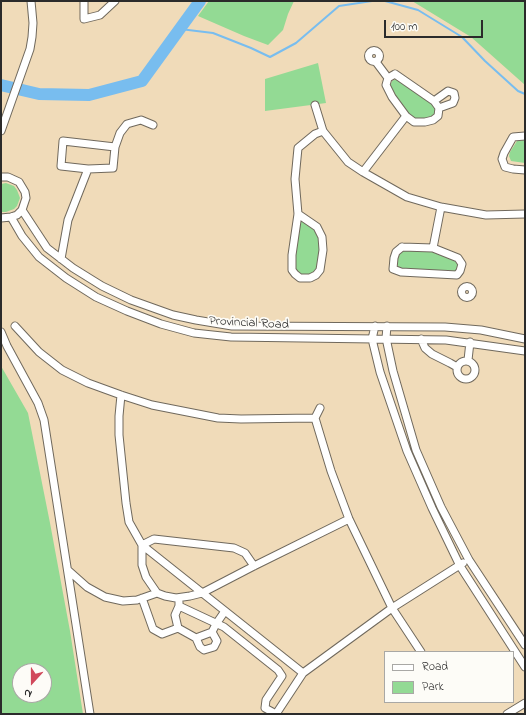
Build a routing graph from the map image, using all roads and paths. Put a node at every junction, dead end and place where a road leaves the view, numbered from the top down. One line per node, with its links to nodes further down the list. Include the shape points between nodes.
1 (31, 1): 11 (street, via 32,37)
2 (84, 1): 3 (street, via 84,19 100,15)
3 (115, 1)
4 (376, 62): 5 (street)
5 (388, 78): 6 (street, via 395,74); 9 (street, via 386,85)
6 (434, 101): 8 (street); 8 (street, via 448,91 454,93 453,103)
7 (315, 105): 12 (street)
8 (439, 108): 9 (street, via 438,116 425,122 414,122)
9 (406, 116): 17 (street)
10 (153, 125): 14 (street, via 141,120 127,124)
11 (1, 131)
12 (323, 131): 17 (street, via 348,162); 21 (street, via 315,134 298,148 295,179)
13 (525, 136): 16 (street, via 513,137 502,159 504,167)
14 (115, 147): 15 (street, via 113,168); 15 (street, via 63,141 61,166)
15 (88, 169): 26 (street, via 68,220)
16 (525, 170)
17 (362, 172): 19 (street, via 407,197)
18 (1, 177): 20 (street, via 14,179 23,187 26,198)
19 (441, 207): 22 (street, via 486,215); 25 (street)
20 (22, 210): 24 (street); 26 (street, Provincial Road, via 47,248)
21 (298, 214): 21 (street, via 292,270 300,278 310,278 320,270 322,237 317,227)
22 (525, 214)
23 (1, 218): 24 (street)
24 (11, 218): 31 (street, Provincial Road, via 38,257 66,278 96,297)
25 (433, 248): 27 (street, via 458,258 462,264); 27 (street, via 402,247 396,252 393,269 401,272)
26 (61, 259): 29 (street, Provincial Road, via 102,286)
27 (457, 275): 28 (street)
28 (465, 286)
29 (173, 315): 31 (street); 32 (street, Provincial Road, via 232,326)
30 (15, 326): 43 (street, via 62,370)
31 (170, 326): 37 (street, Provincial Road, via 194,333 231,338)
32 (375, 326): 33 (street, Provincial Road); 37 (street)
33 (387, 326): 35 (street); 36 (street, Provincial Road, via 481,330)
34 (1, 332): 51 (street, via 38,403 44,420)
35 (386, 338): 37 (street, Provincial Road); 38 (street, Provincial Road); 48 (street, via 392,371 416,450 441,507)
36 (525, 338)
37 (372, 339): 50 (street, via 380,372 407,451)
38 (421, 339): 39 (street, Provincial Road); 42 (street, via 425,348 432,354)
39 (470, 342): 40 (street, Provincial Road); 41 (street)
40 (525, 351)
41 (468, 360): 42 (street, via 462,361); 42 (street, via 475,367 471,378 461,378)
42 (456, 367)
43 (120, 395): 45 (street, via 152,405 218,418); 47 (street, via 119,435 126,503 129,522)
44 (320, 408): 45 (street)
45 (314, 418): 46 (street)
46 (349, 518): 49 (street); 57 (street)
47 (142, 545): 49 (street, via 154,540 234,548 245,553); 52 (street, via 144,571); 53 (street)
48 (469, 560): 50 (street); 63 (street)
49 (254, 566): 53 (street)
50 (460, 566): 57 (street); 65 (street)
51 (69, 571): 55 (street, via 87,587 105,597 123,602); 68 (street)
52 (157, 593): 54 (street); 55 (street)
53 (202, 593): 54 (street); 58 (street)
54 (178, 597): 56 (street)
55 (142, 598): 60 (street, via 153,629 162,634)
56 (179, 606): 59 (street); 60 (street, via 175,614)
57 (392, 608): 64 (street); 66 (street)
58 (225, 611): 59 (street); 66 (street)
59 (216, 624): 61 (street); 69 (street, via 224,627 278,670 282,676 266,700 265,708)
60 (178, 628): 62 (street)
61 (212, 632): 62 (street); 62 (street, via 216,641 214,647 204,650)
62 (196, 638)
63 (525, 645)
64 (420, 651)
65 (525, 667)
66 (303, 673): 69 (street)
67 (525, 703): 70 (street)
68 (90, 714)
69 (276, 714)
70 (507, 714)

